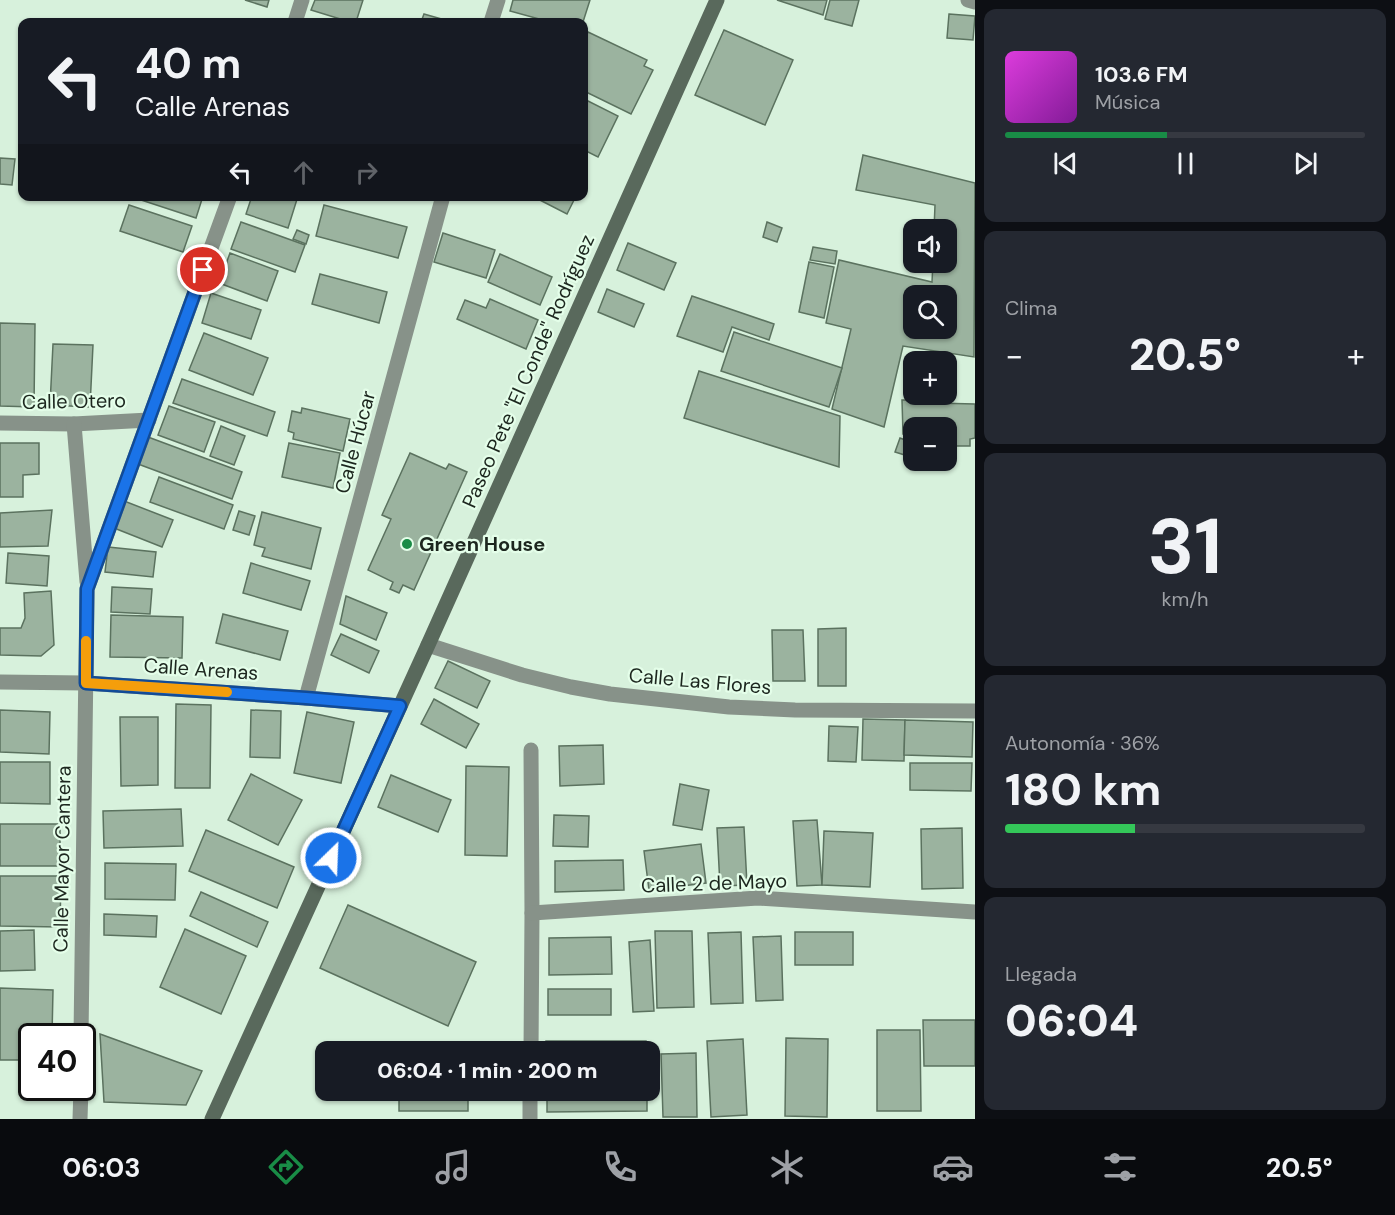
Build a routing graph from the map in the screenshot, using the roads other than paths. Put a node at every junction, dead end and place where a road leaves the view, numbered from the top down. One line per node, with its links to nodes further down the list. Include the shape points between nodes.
1 (302, 0): 6 (street)
2 (498, 0): 7 (street)
3 (717, 0): 14 (street, Paseo Pete "El Conde" Rodríguez)
4 (968, 0): 5 (street)
5 (975, 2)
6 (296, 18)
7 (492, 18)
8 (228, 201): 10 (street)
9 (442, 201): 17 (street, Calle Húcar)
10 (149, 420): 12 (street, Calle Otero); 13 (street)
11 (0, 423): 12 (street, Calle Otero)
12 (74, 424): 13 (street)
13 (87, 589): 16 (street, Calle Mayor Cantera)
14 (428, 645): 18 (street, Paseo Pete "El Conde" Rodríguez); 19 (street, Calle Las Flores, via 522,675 619,695 729,707)
15 (0, 682): 16 (street, Calle Arenas)
16 (86, 683): 17 (street, Calle Arenas); 23 (street, Calle Mayor Cantera)
17 (306, 698): 18 (street, Calle Arenas)
18 (400, 706): 28 (street, Paseo Pete "El Conde" Rodríguez)
19 (975, 711)
20 (531, 750): 22 (street)
21 (975, 912): 22 (street, Calle 2 de Mayo, via 758,898)
22 (532, 913): 24 (street)
23 (81, 1023)
24 (531, 1041)
25 (81, 1101): 27 (street)
26 (530, 1101): 29 (street)
27 (80, 1119)
28 (212, 1119)
29 (530, 1119)

